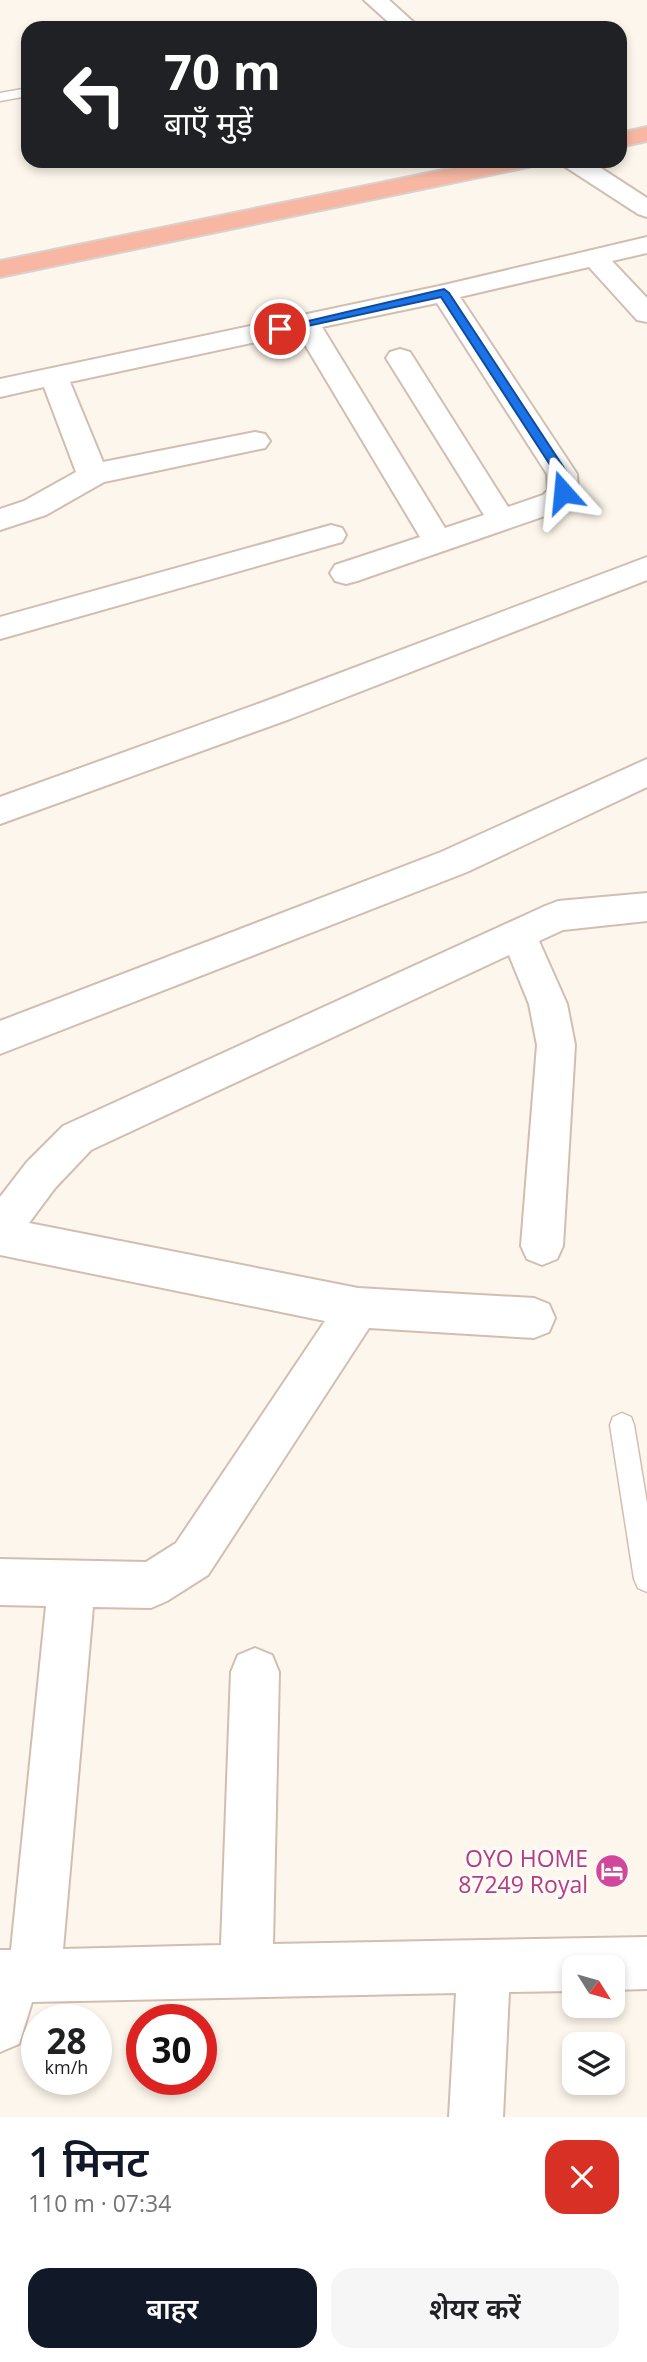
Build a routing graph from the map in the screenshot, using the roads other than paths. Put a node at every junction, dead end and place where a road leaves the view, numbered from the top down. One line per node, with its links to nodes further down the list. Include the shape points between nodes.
1 (21, 93): 2 (lane)
2 (0, 97)
3 (647, 134): 4 (highway)
4 (627, 138)
5 (489, 168): 10 (highway)
6 (584, 168): 7 (street)
7 (647, 209)
8 (647, 245): 9 (street)
9 (595, 258): 11 (street); 12 (street)
10 (0, 269)
11 (444, 293): 13 (street); 19 (street, via 562,474 563,492 554,502)
12 (647, 314)
13 (306, 323): 15 (street); 22 (street)
14 (400, 358): 19 (street)
15 (54, 376): 16 (street); 18 (street, via 88,467)
16 (0, 387)
17 (255, 440): 18 (street)
18 (98, 472): 20 (street, via 35,508)
19 (502, 519): 22 (street)
20 (0, 520)
21 (331, 535): 25 (street)
22 (438, 541): 24 (street)
23 (647, 568): 27 (street)
24 (346, 573)
25 (0, 628)
26 (647, 772): 30 (street, via 454,862)
27 (0, 811)
28 (647, 907): 29 (street, via 558,916)
29 (518, 934): 31 (street, via 76,1138); 33 (street, via 548,1004 556,1045)
30 (0, 1038)
31 (0, 1229)
32 (0, 1236): 34 (street)
33 (542, 1246)
34 (358, 1308): 35 (street); 39 (street, via 192,1559 151,1585)
35 (534, 1318)
36 (622, 1425): 37 (lane)
37 (647, 1579)
38 (0, 1582): 39 (street)
39 (72, 1584): 44 (street)
40 (255, 1672): 43 (street)
41 (647, 1963): 42 (street)
42 (484, 1967): 43 (street); 46 (street)
43 (246, 1971): 44 (street)
44 (15, 1976): 45 (street)
45 (0, 2025)
46 (476, 2117)

